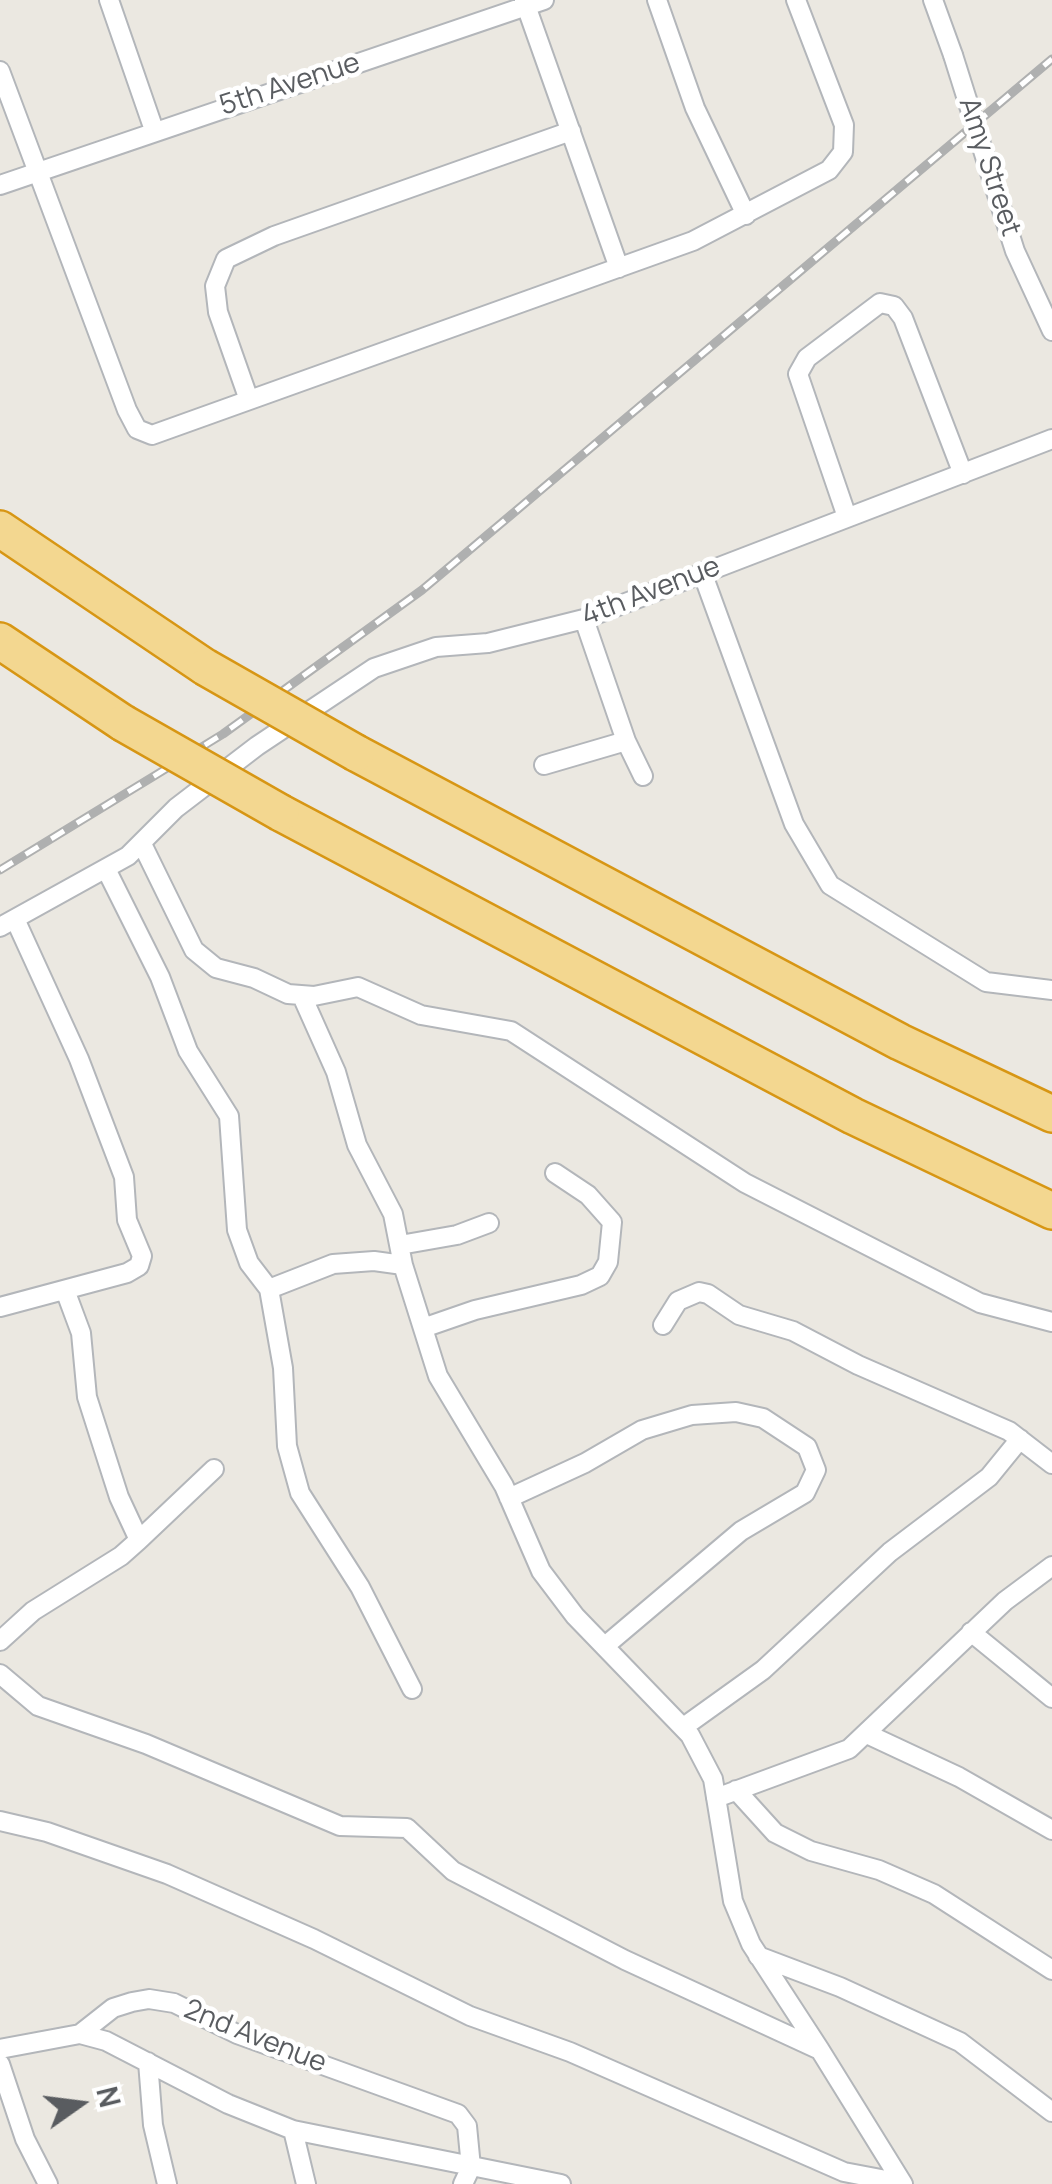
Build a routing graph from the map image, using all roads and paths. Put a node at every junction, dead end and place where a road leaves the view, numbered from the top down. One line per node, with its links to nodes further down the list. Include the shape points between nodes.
1 (109, 0): 7 (street)
2 (656, 0): 11 (street, via 695,108)
3 (796, 0): 11 (street, via 844,125 843,152 829,170)
4 (934, 0): 13 (street, Amy Street, bridge, via 1015,252)
5 (532, 2): 7 (street, 5th Avenue); 8 (street)
6 (0, 71): 9 (street)
7 (154, 130): 9 (street, 5th Avenue)
8 (571, 131): 12 (street); 14 (street, via 226,259 215,286 218,312)
9 (37, 172): 10 (street, 5th Avenue); 14 (street, via 137,429 162,433)
10 (0, 185)
11 (746, 215): 12 (street)
12 (619, 268): 14 (street)
13 (1052, 331)
14 (249, 400)
15 (1052, 439): 16 (street, 4th Avenue)
16 (963, 474): 17 (street, 4th Avenue); 17 (street, via 903,318 894,306 880,304 807,358 798,374)
17 (846, 518): 19 (street, 4th Avenue)
18 (0, 530): 30 (highway, bridge, via 205,667 356,753 900,1042)
19 (702, 572): 20 (street, 4th Avenue); 28 (street, via 794,824 830,886 986,982)
20 (584, 619): 22 (street); 25 (street, 4th Avenue, via 488,643 436,647 374,668 257,746 176,808)
21 (0, 642): 32 (highway, bridge, via 123,724 281,813 852,1116)
22 (626, 741): 23 (street); 24 (street)
23 (544, 765)
24 (644, 776)
25 (142, 844): 26 (street, 4th Avenue); 29 (street, via 201,959)
26 (107, 871): 27 (street, 4th Avenue); 36 (street, via 160,977 188,1052 228,1116 237,1230 249,1263)
27 (7, 923): 37 (street, via 79,1059 124,1177 127,1220 142,1249 134,1270)
28 (1052, 990)
29 (302, 996): 34 (street, via 322,1033 357,1144 393,1214); 39 (street, via 358,987 421,1014 511,1030 746,1184 980,1303)
30 (1052, 1114)
31 (555, 1173): 41 (street, via 612,1222 600,1276)
32 (1052, 1211)
33 (489, 1223): 34 (street)
34 (400, 1245): 35 (street)
35 (403, 1265): 36 (street, via 334,1264); 41 (street)
36 (269, 1289): 52 (street, via 300,1493 360,1587)
37 (65, 1290): 38 (street); 46 (street, via 81,1333 87,1398)
38 (0, 1307)
39 (1052, 1322)
40 (663, 1324): 42 (street, via 678,1301 708,1294 739,1315 793,1331)
41 (422, 1328): 45 (street, via 438,1376)
42 (1020, 1439): 43 (street); 54 (street, via 989,1477 890,1552 763,1670)
43 (1052, 1464)
44 (214, 1469): 46 (street)
45 (509, 1498): 50 (street, via 541,1571); 50 (street, via 642,1430 692,1415 762,1418 807,1447 816,1470 806,1493 741,1531)
46 (139, 1540): 49 (street)
47 (1052, 1566): 48 (street)
48 (972, 1632): 53 (street); 55 (street)
49 (0, 1641)
50 (605, 1646): 54 (street)
51 (0, 1674): 64 (street, via 38,1706 340,1826 406,1828 453,1871)
52 (412, 1689)
53 (1052, 1698)
54 (685, 1726): 57 (street)
55 (867, 1734): 56 (street, via 827,1759); 59 (street)
56 (736, 1790): 57 (street); 61 (street, via 774,1833 904,1880)
57 (716, 1798): 60 (street, via 734,1901)
58 (0, 1821): 74 (street, via 179,1879 470,2016 844,2172)
59 (1052, 1830)
60 (758, 1956): 64 (street); 67 (street, via 960,2042)
61 (1052, 1970)
62 (80, 2034): 63 (street, 2nd Avenue); 65 (street); 69 (street, 2nd Avenue, via 113,2008 149,1999 174,2003 237,2034 458,2114 468,2126)
63 (0, 2049)
64 (820, 2050): 74 (street)
65 (148, 2062): 68 (street); 71 (street)
66 (0, 2064): 70 (street)
67 (1052, 2112)
68 (293, 2130): 69 (street); 72 (street)
69 (467, 2175): 73 (street)
70 (48, 2184)
71 (167, 2184)
72 (306, 2184)
73 (561, 2184)
74 (903, 2184)

